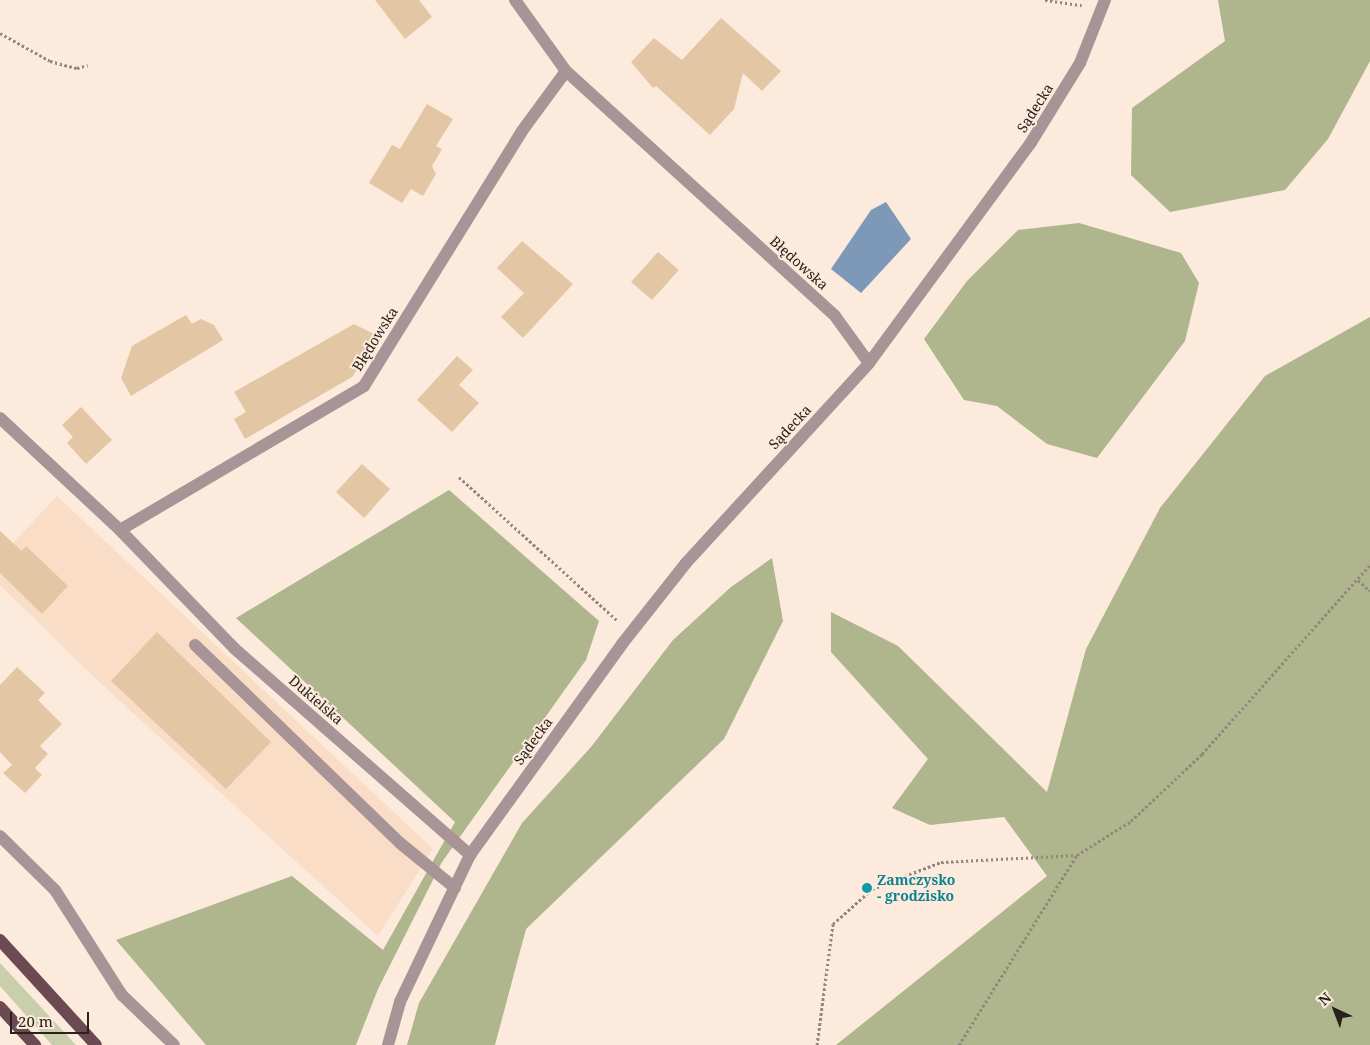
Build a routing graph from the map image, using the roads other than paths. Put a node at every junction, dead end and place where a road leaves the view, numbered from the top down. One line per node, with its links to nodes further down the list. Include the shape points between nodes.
1 (515, 0): 3 (street, Błędowska)
2 (1104, 4): 4 (street, Sądecka, via 1080,63 1030,144)
3 (566, 71): 4 (street, Błędowska, via 835,316); 6 (street, Błędowska, via 522,131 364,386)
4 (869, 363): 9 (street, Sądecka, via 686,563 631,633)
5 (0, 418): 6 (street, Dukielska)
6 (120, 530): 9 (street, Dukielska, via 235,649)
7 (195, 645): 10 (street, via 400,843)
8 (0, 836): 15 (street, via 55,890 122,995)
9 (470, 855): 10 (street)
10 (454, 888): 16 (street, via 400,1002)
11 (0, 940): 14 (main road)
12 (0, 1007): 13 (main road)
13 (35, 1045)
14 (96, 1045)
15 (174, 1045)
16 (388, 1045)

